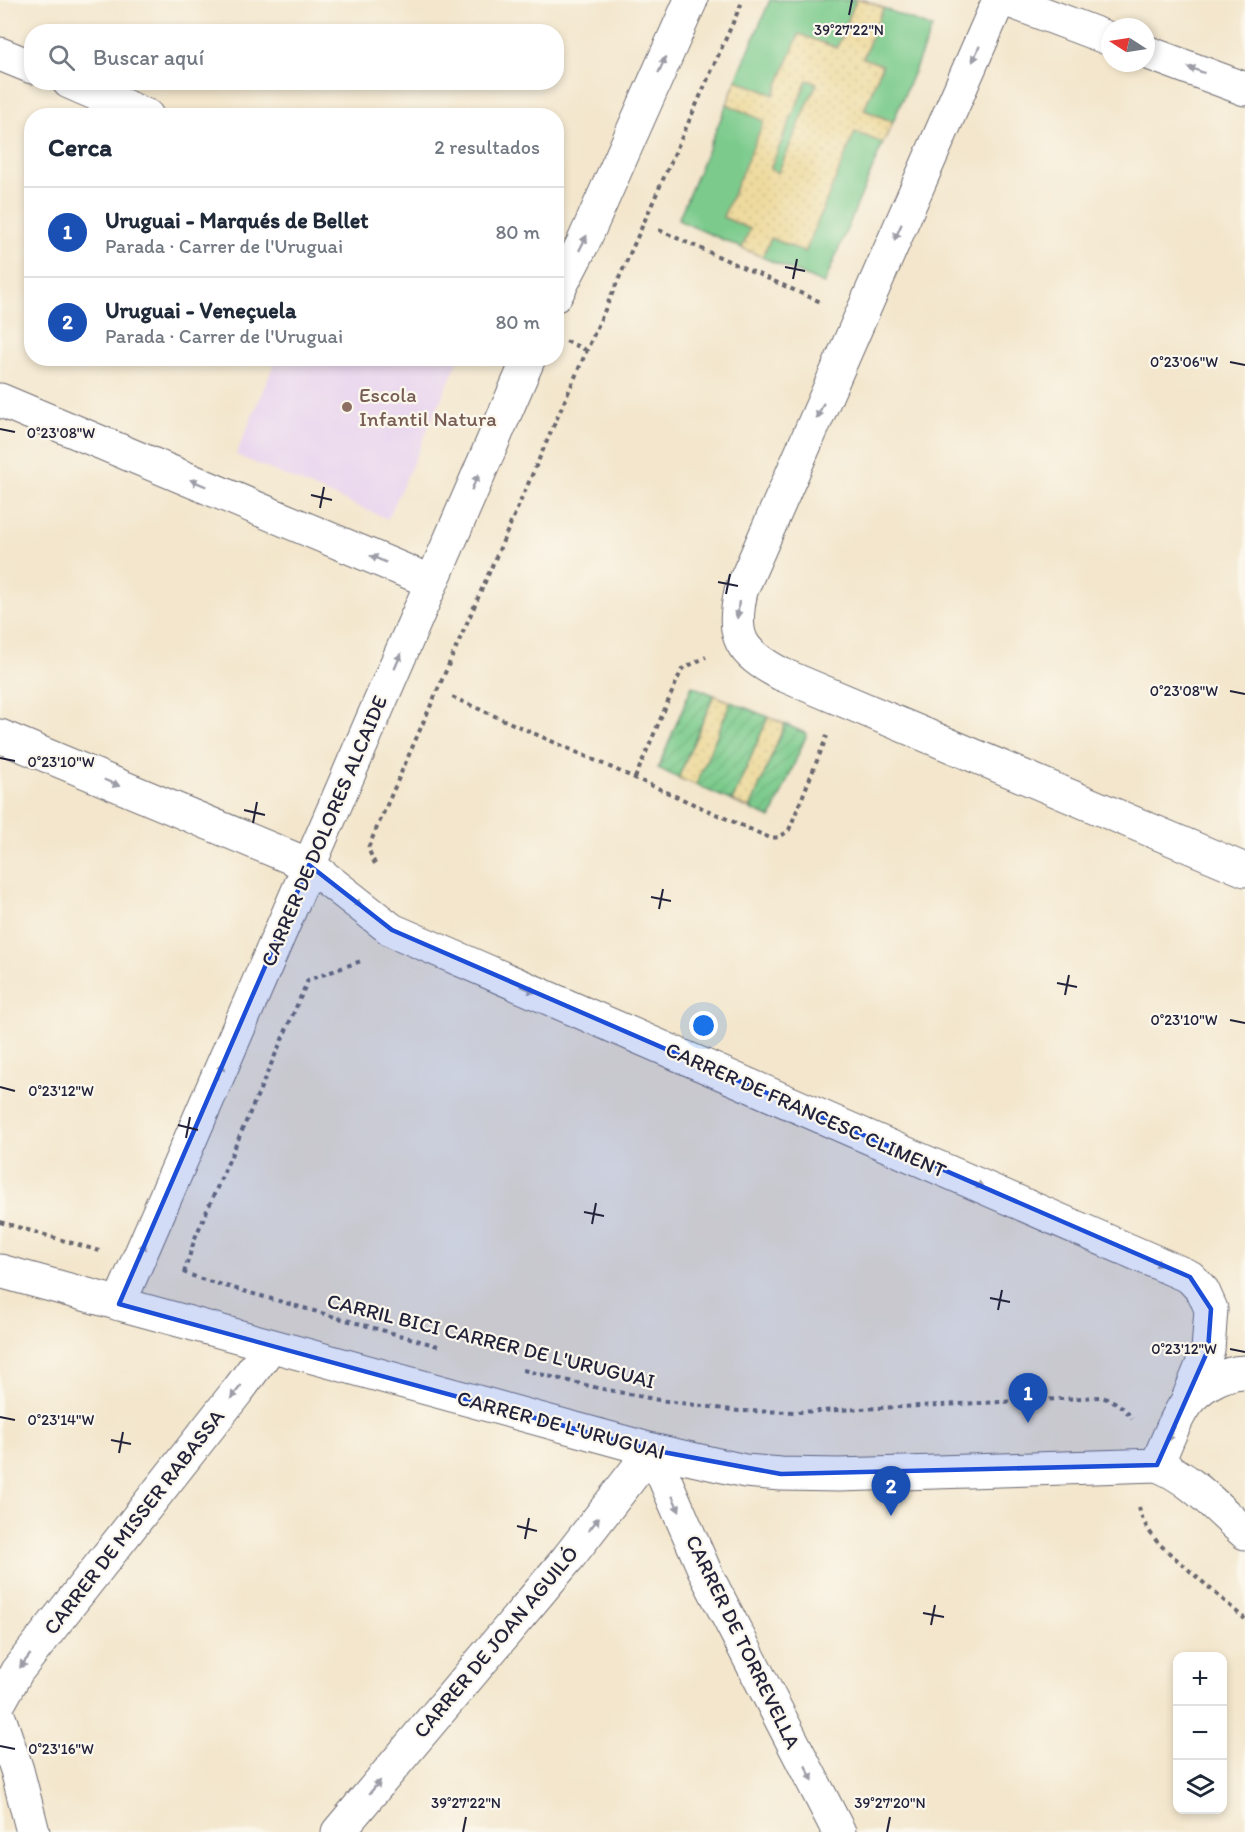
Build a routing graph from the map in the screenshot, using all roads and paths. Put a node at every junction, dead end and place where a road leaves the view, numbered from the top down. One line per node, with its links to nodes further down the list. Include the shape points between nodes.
1 (743, 0): 16 (path)
2 (999, 0): 27 (street, one-way to 27, via 741,591 737,610 741,639 758,662 781,674)
3 (1006, 0): 5 (street)
4 (688, 1): 13 (street, one-way to 4, via 583,243)
5 (1101, 36)
6 (0, 54): 8 (street)
7 (1155, 55): 9 (street, one-way to 7)
8 (24, 64)
9 (1245, 89)
10 (87, 90): 11 (street)
11 (129, 108)
12 (659, 230): 14 (path)
13 (564, 278)
14 (833, 308)
15 (564, 341): 16 (path)
16 (587, 350): 26 (path, via 369,848)
17 (526, 366): 19 (street, CARRER DE DOLORES ALCAIDE, one-way to 17)
18 (0, 400): 19 (street, one-way to 18)
19 (432, 582): 25 (street, CARRER DE DOLORES ALCAIDE, one-way to 19)
20 (706, 657): 24 (path, via 682,669)
21 (452, 698): 24 (path)
22 (830, 730): 24 (path, via 789,830 780,837 770,838)
23 (0, 736): 25 (street, CARRER DE FRANCESC CLIMENT, one-way to 25)
24 (635, 778)
25 (309, 865): 34 (street, CARRER DE DOLORES ALCAIDE, one-way to 25); 39 (street, CARRER DE FRANCESC CLIMENT, one-way to 39, via 392,930 1190,1277 1203,1291 1211,1309 1208,1350)
26 (376, 869)
27 (1245, 870)
28 (371, 958): 33 (path, via 308,980 195,1238)
29 (0, 1222): 30 (path)
30 (108, 1253)
31 (176, 1270): 33 (path, CARRIL BICI CARRER DE L'URUGUAI)
32 (0, 1271): 34 (street, CARRER DE L'URUGUAI)
33 (184, 1273): 36 (path, CARRIL BICI CARRER DE L'URUGUAI)
34 (119, 1304): 35 (street, CARRER DE L'URUGUAI)
35 (271, 1346): 41 (street, CARRER DE L'URUGUAI); 46 (street, CARRER DE MISSER RABASSA, one-way to 46, via 17,1671)
36 (446, 1348)
37 (512, 1367): 40 (path, CARRIL BICI CARRER DE L'URUGUAI, via 597,1388 739,1411 799,1412 1101,1397 1125,1407)
38 (1245, 1372): 39 (street, via 1212,1381)
39 (1186, 1404): 42 (street, one-way to 42)
40 (1133, 1420)
41 (652, 1450): 42 (street, CARRER DE L'URUGUAI, via 745,1471 781,1474); 49 (street, CARRER DE JOAN AGUILÓ, one-way to 41, via 568,1558); 50 (street, CARRER DE TORREVELLA, one-way to 50, via 707,1576)
42 (1147, 1465): 44 (street, via 1174,1472)
43 (1139, 1507): 45 (path, via 1158,1543)
44 (1245, 1533)
45 (1245, 1619)
46 (0, 1701)
47 (0, 1720): 48 (street)
48 (33, 1832)
49 (338, 1832)
50 (839, 1832)

